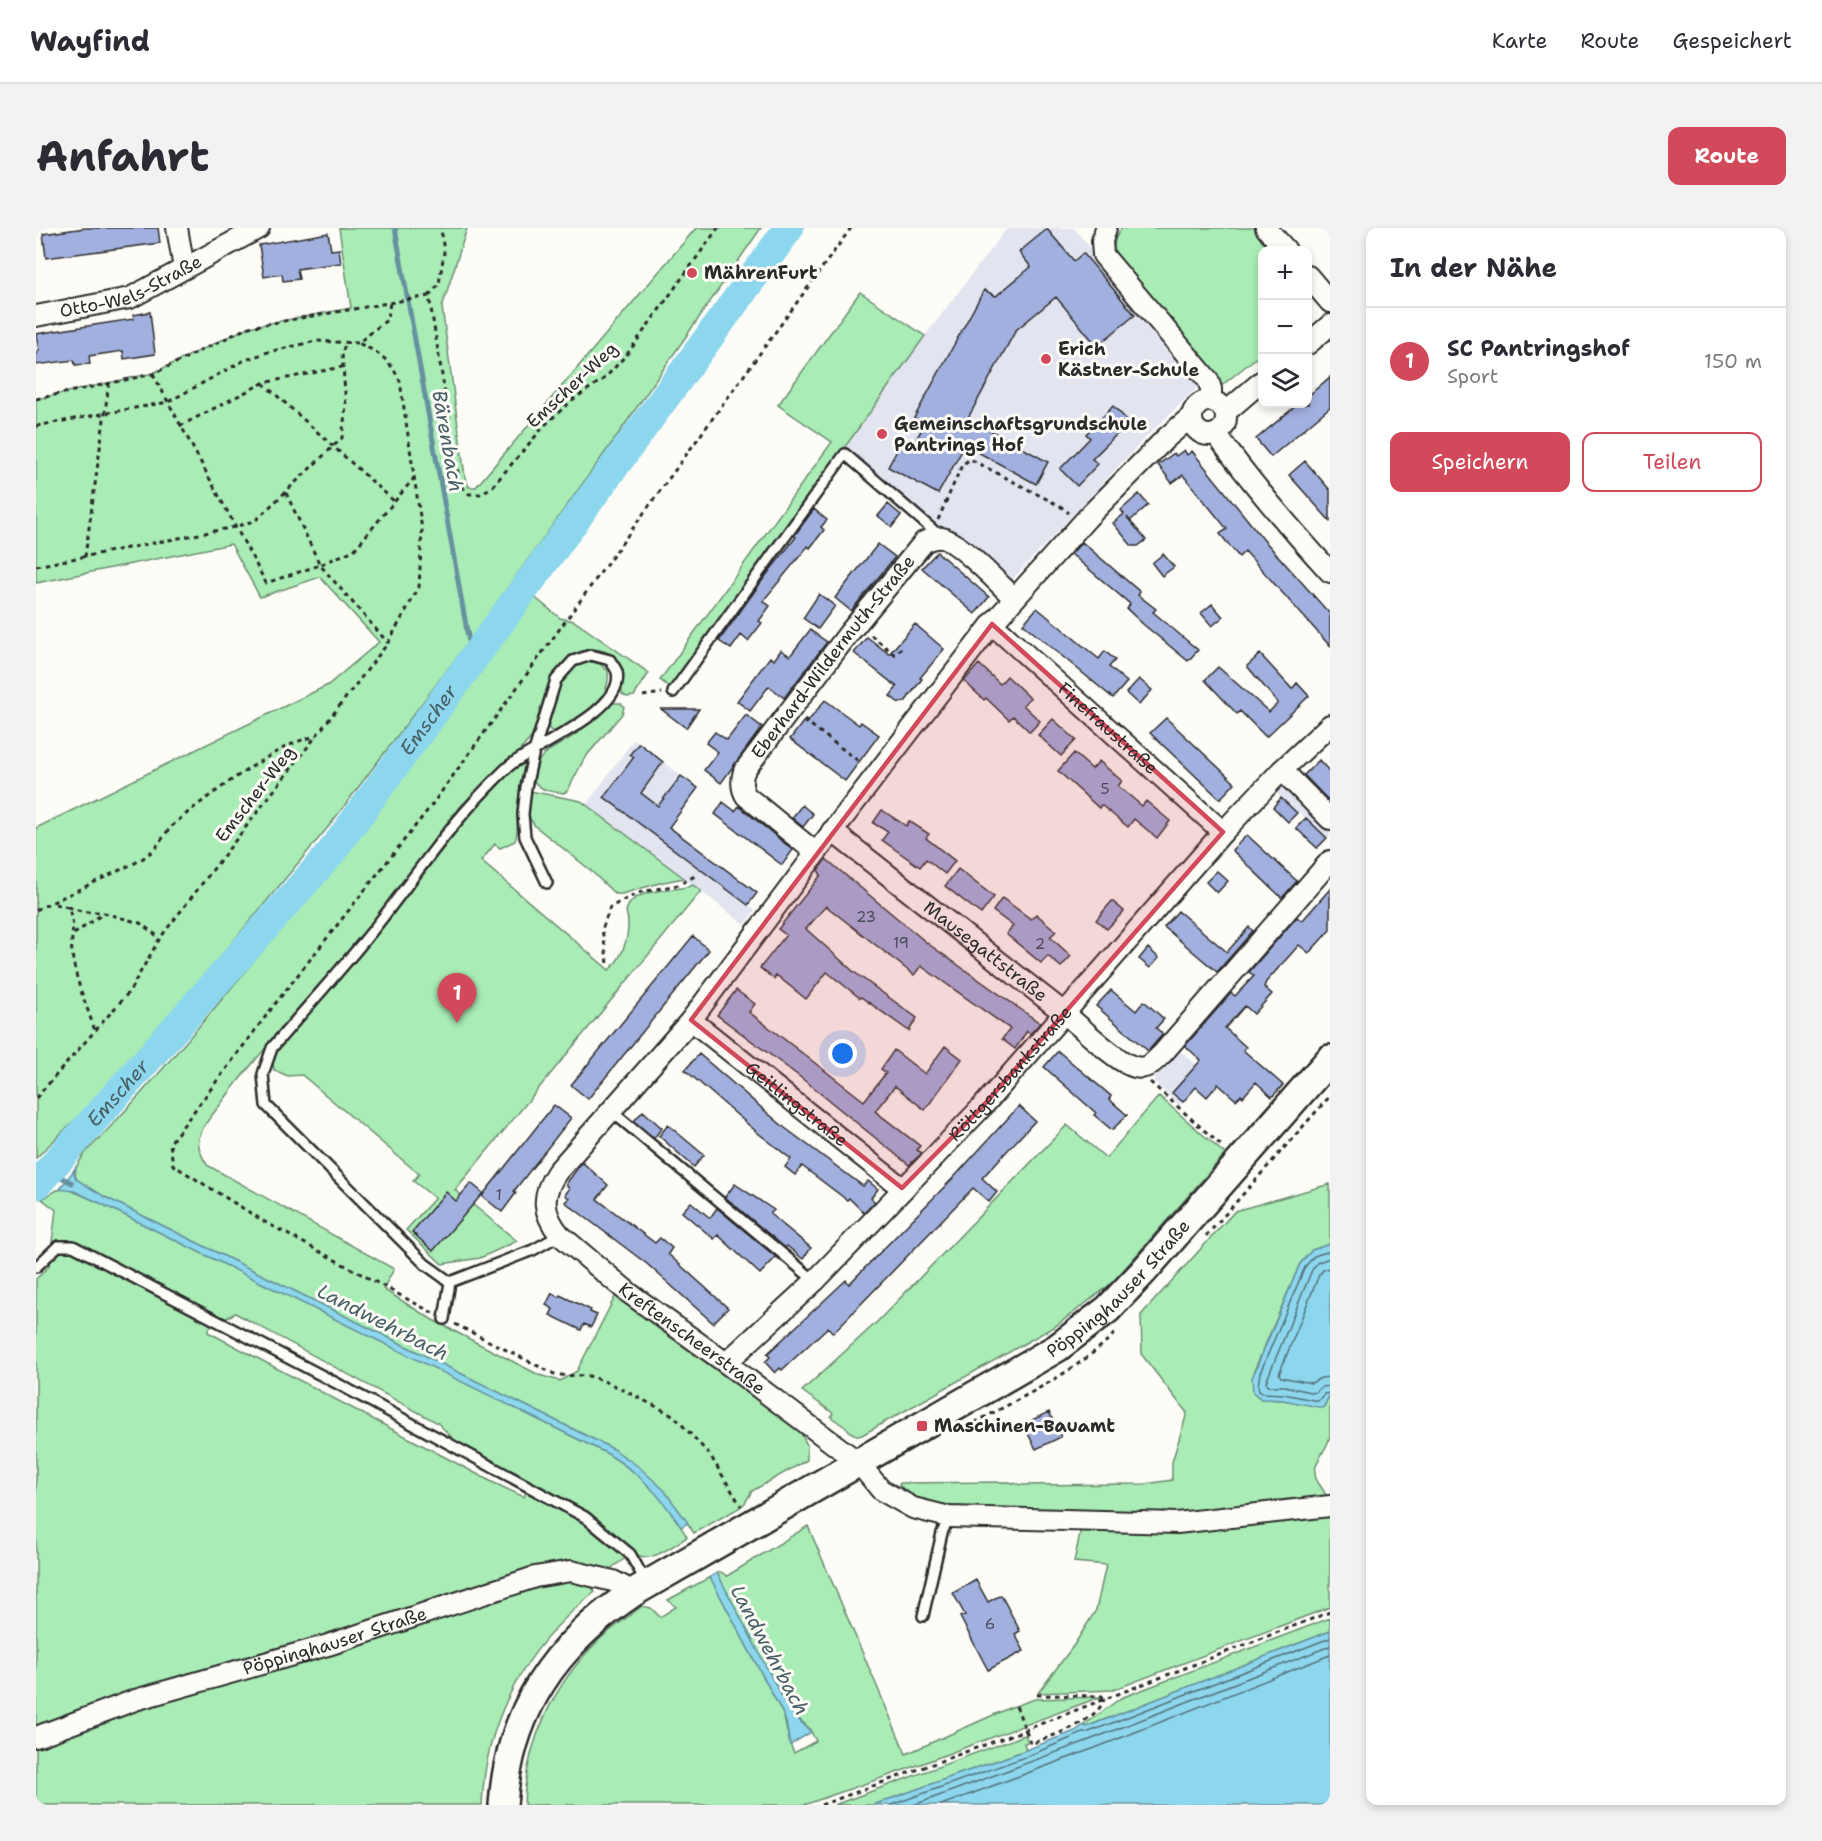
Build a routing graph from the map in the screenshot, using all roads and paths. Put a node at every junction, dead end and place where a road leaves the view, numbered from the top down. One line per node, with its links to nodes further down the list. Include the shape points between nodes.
1 (177, 228): 9 (street)
2 (441, 228): 11 (path, via 443,263 439,284)
3 (718, 228): 11 (path, Emscher-Weg, via 628,353 605,378 546,424 492,487 480,494 469,494 460,485)
4 (851, 228): 84 (path, via 431,806 170,1143 173,1166 265,1222)
5 (1106, 228): 26 (street, via 1103,255 1208,380)
6 (1266, 228): 8 (street)
7 (256, 229): 9 (street, Otto-Wels-Straße)
8 (1282, 246)
9 (184, 268): 14 (street, Otto-Wels-Straße, via 130,298)
10 (1312, 281): 13 (street)
11 (429, 296): 12 (path)
12 (390, 302): 18 (path, via 388,319); 20 (path, via 249,327)
13 (1330, 302)
14 (36, 316)
15 (1330, 325): 17 (street)
16 (346, 341): 18 (path); 19 (path); 25 (path, via 316,341 260,355)
17 (1312, 341)
18 (358, 342): 33 (path, Emscher-Weg, via 392,364 400,381)
19 (342, 367): 22 (path); 32 (path, via 345,424 342,438)
20 (153, 374): 21 (path); 25 (path)
21 (109, 383): 24 (path); 27 (path)
22 (263, 383): 30 (path); 32 (path)
23 (1258, 384): 26 (street)
24 (36, 399)
25 (168, 402): 27 (path); 30 (path)
26 (1219, 406): 28 (street, via 1202,402); 31 (street, via 1226,425)
27 (104, 414): 29 (path); 40 (path)
28 (1192, 416): 31 (street, via 1199,432); 44 (street, via 1088,517)
29 (36, 426)
30 (180, 426): 38 (path)
31 (1216, 434): 43 (street)
32 (334, 446): 34 (path); 35 (path)
33 (415, 478): 35 (path); 47 (path, Emscher-Weg, via 422,530 419,587)
34 (286, 493): 38 (path, via 256,520); 41 (path)
35 (395, 501): 41 (path, via 354,550)
36 (1059, 506): 37 (path, via 970,459 962,465)
37 (942, 513)
38 (235, 527): 40 (path); 41 (path, via 266,583)
39 (934, 538): 44 (street, via 944,538 956,545); 45 (street, Eberhard-Wildermuth-Straße, via 924,542); 49 (lane, via 933,530 845,454)
40 (85, 557): 42 (path)
41 (320, 565): 47 (path)
42 (36, 566)
43 (1330, 572)
44 (1014, 598): 46 (street)
45 (857, 624): 48 (path, via 895,655); 51 (street, Eberhard-Wildermuth-Straße)
46 (992, 624): 56 (street); 59 (street, Finefraustraße)
47 (388, 643): 53 (path, Emscher-Weg)
48 (901, 648)
49 (673, 692): 50 (path)
50 (643, 696)
51 (791, 710): 56 (path); 60 (street, Eberhard-Wildermuth-Straße, via 744,771 741,784 746,796)
52 (1330, 725): 55 (street, Röttgersbankstraße)
53 (316, 737): 64 (path, via 277,750 201,802 141,860); 69 (path, Emscher-Weg)
54 (534, 751): 54 (lane, via 574,728 608,701 617,683 617,671 610,660 591,655 573,661 556,680); 63 (lane, via 524,805 525,837); 83 (lane, via 509,765 436,845 382,919 272,1048 264,1074 266,1105 425,1264)
55 (1282, 770): 57 (street); 59 (street, Röttgersbankstraße)
56 (876, 775): 58 (street)
57 (1330, 819)
58 (832, 831): 60 (street); 71 (street, Mausegattstraße)
59 (1224, 832): 71 (street, Röttgersbankstraße)
60 (816, 853): 72 (street)
61 (1330, 861): 75 (street, via 1158,1059)
62 (695, 876): 70 (path, via 678,885 641,892 610,907 602,930)
63 (547, 883)
64 (53, 904): 65 (path); 66 (path)
65 (68, 907): 67 (path); 68 (path)
66 (36, 910)
67 (104, 913): 68 (path); 69 (path, via 140,922)
68 (74, 935): 73 (path, via 75,971)
69 (160, 938): 73 (path, Emscher-Weg, via 129,992)
70 (609, 963)
71 (1064, 1013): 75 (street, Mausegattstraße, via 1119,1058); 79 (street, Röttgersbankstraße, via 982,1106)
72 (692, 1020): 77 (street); 79 (street, Geitlingstraße)
73 (95, 1031): 76 (path, Emscher-Weg)
74 (1330, 1059): 78 (main road, Pöppinghauser Straße)
75 (1140, 1068): 78 (path, via 1153,1086)
76 (36, 1098)
77 (610, 1110): 80 (street, Kreftenscheerstraße, via 548,1186 547,1213); 82 (lane)
78 (1241, 1162): 86 (main road, Pöppinghauser Straße, via 1108,1309 1057,1348)
79 (902, 1188): 82 (street, Röttgersbankstraße)
80 (560, 1235): 83 (lane, via 534,1250); 85 (street, Kreftenscheerstraße, via 628,1293)
81 (36, 1267): 90 (lane, via 58,1246 73,1246 585,1517 630,1554)
82 (815, 1281): 85 (street, Röttgersbankstraße)
83 (450, 1282): 84 (lane)
84 (444, 1318): 89 (path, via 556,1375 589,1376 673,1415 710,1455)
85 (726, 1363): 86 (street, Kreftenscheerstraße)
86 (858, 1462): 88 (street, via 881,1490 913,1508); 89 (main road, Pöppinghauser Straße)
87 (1330, 1506): 88 (street, via 1177,1523)
88 (949, 1517): 92 (lane)
89 (751, 1524): 90 (main road, Pöppinghauser Straße)
90 (641, 1588): 97 (street, Pöppinghauser Straße, via 571,1571 535,1577 328,1645 135,1700); 98 (main road, Pöppinghauser Straße, via 584,1630 542,1682 522,1716 510,1755)
91 (1330, 1612): 94 (path)
92 (923, 1616)
93 (1037, 1695): 94 (path)
94 (1104, 1699): 96 (path); 96 (path, via 1102,1706 1074,1727 1031,1744)
95 (1016, 1706): 96 (path)
96 (1026, 1730): 99 (path)
97 (36, 1737)
98 (503, 1805)
99 (821, 1805)

